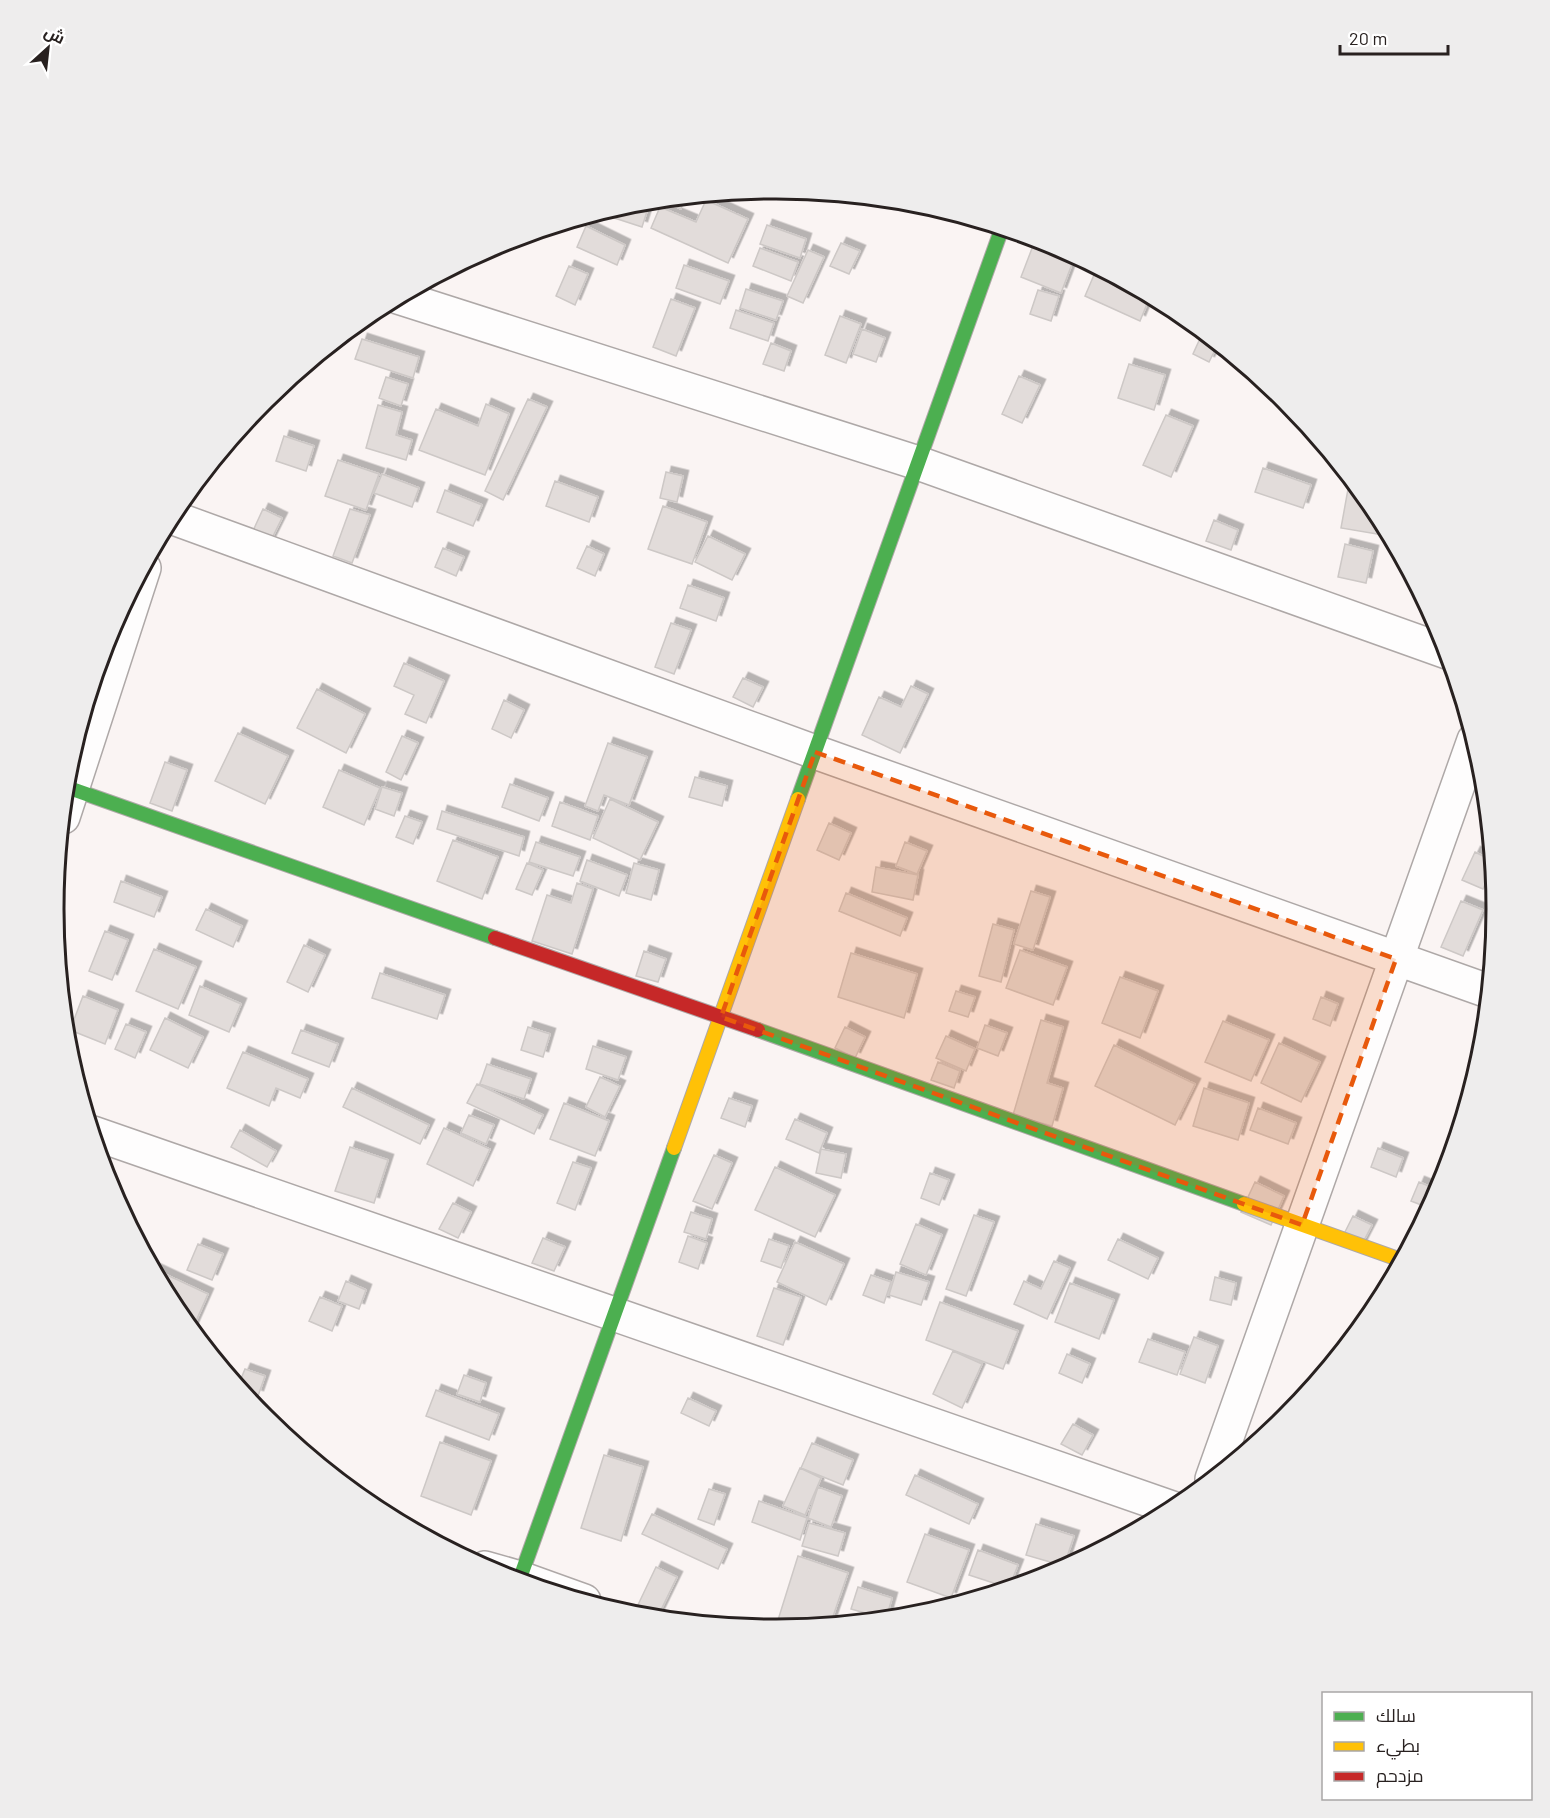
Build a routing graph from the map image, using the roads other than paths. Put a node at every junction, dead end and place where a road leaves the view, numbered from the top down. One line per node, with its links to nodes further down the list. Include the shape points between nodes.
1 (1000, 235): 3 (street)
2 (409, 301): 3 (street)
3 (918, 463): 6 (street); 8 (street)
4 (180, 520): 8 (street)
5 (119, 636): 7 (street)
6 (1435, 648)
7 (97, 699)
8 (815, 752): 11 (street); 13 (street)
9 (1468, 756): 11 (street)
10 (73, 805): 13 (street)
11 (1396, 959): 12 (street); 15 (street)
12 (1480, 988)
13 (721, 1017): 15 (street); 17 (street)
14 (102, 1136): 17 (street)
15 (1302, 1224): 16 (street); 18 (street)
16 (1394, 1257)
17 (615, 1313): 19 (street); 20 (street)
18 (1217, 1465)
19 (1162, 1505)
20 (522, 1572)

